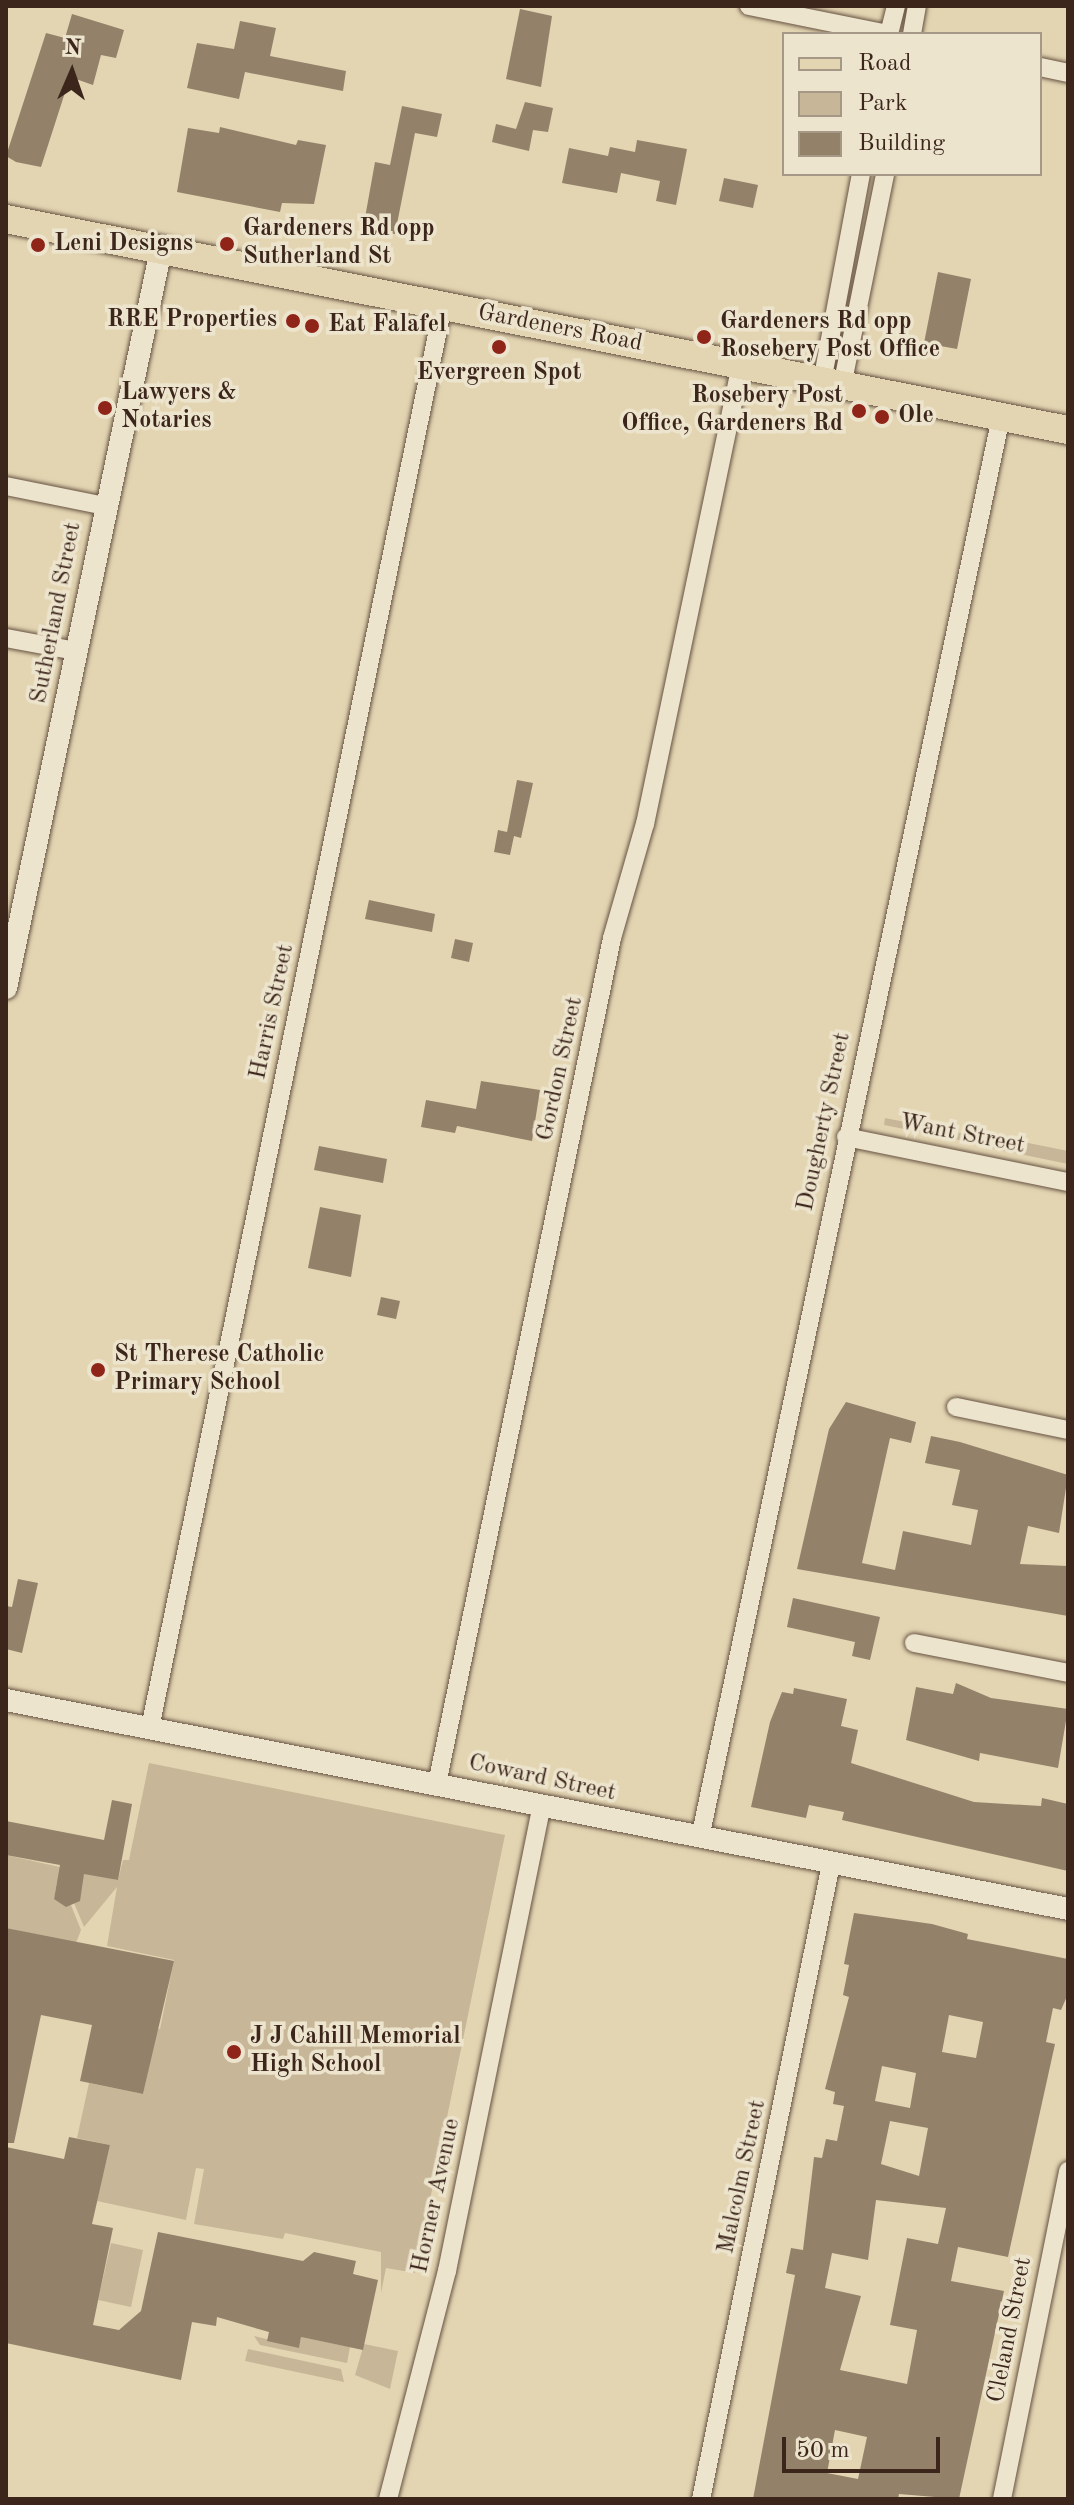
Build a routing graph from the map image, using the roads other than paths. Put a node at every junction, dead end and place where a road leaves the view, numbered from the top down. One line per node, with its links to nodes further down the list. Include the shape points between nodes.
1 (749, 6): 4 (street)
2 (896, 6): 5 (street)
3 (917, 6): 6 (street)
4 (879, 32)
5 (890, 32)
6 (912, 32)
7 (1042, 67): 8 (street)
8 (1068, 73)
9 (861, 176): 13 (street)
10 (885, 176): 14 (street)
11 (6, 219): 12 (main road, Gardeners Road)
12 (161, 249): 15 (main road, Gardeners Road); 21 (street, Sutherland Street)
13 (843, 271): 14 (street); 17 (street)
14 (864, 275): 17 (street)
15 (443, 306): 16 (main road, Gardeners Road); 32 (street, Harris Street)
16 (741, 365): 17 (main road, Gardeners Road); 33 (street, Gordon Street, via 645,824 619,909)
17 (832, 384): 18 (main road, Gardeners Road)
18 (1001, 417): 19 (main road, Gardeners Road); 25 (street, Dougherty Street)
19 (1068, 430)
20 (6, 486): 21 (street)
21 (105, 506): 23 (street, Sutherland Street)
22 (6, 638): 23 (street)
23 (76, 651): 24 (street, Sutherland Street)
24 (6, 988)
25 (846, 1137): 26 (street, Want Street); 35 (street, Dougherty Street)
26 (1068, 1182)
27 (956, 1407): 28 (street)
28 (1068, 1430)
29 (914, 1643): 30 (street)
30 (1068, 1673)
31 (6, 1700): 32 (street, Coward Street)
32 (150, 1728): 33 (street, Coward Street)
33 (437, 1784): 34 (street, Coward Street)
34 (542, 1806): 35 (street, Coward Street); 39 (street, Horner Avenue, via 447,2271)
35 (700, 1838): 36 (street, Coward Street)
36 (831, 1864): 37 (street, Coward Street); 40 (street, Malcolm Street)
37 (1068, 1909)
38 (1068, 2171): 41 (street, Cleland Street)
39 (388, 2499)
40 (701, 2499)
41 (1002, 2499)

